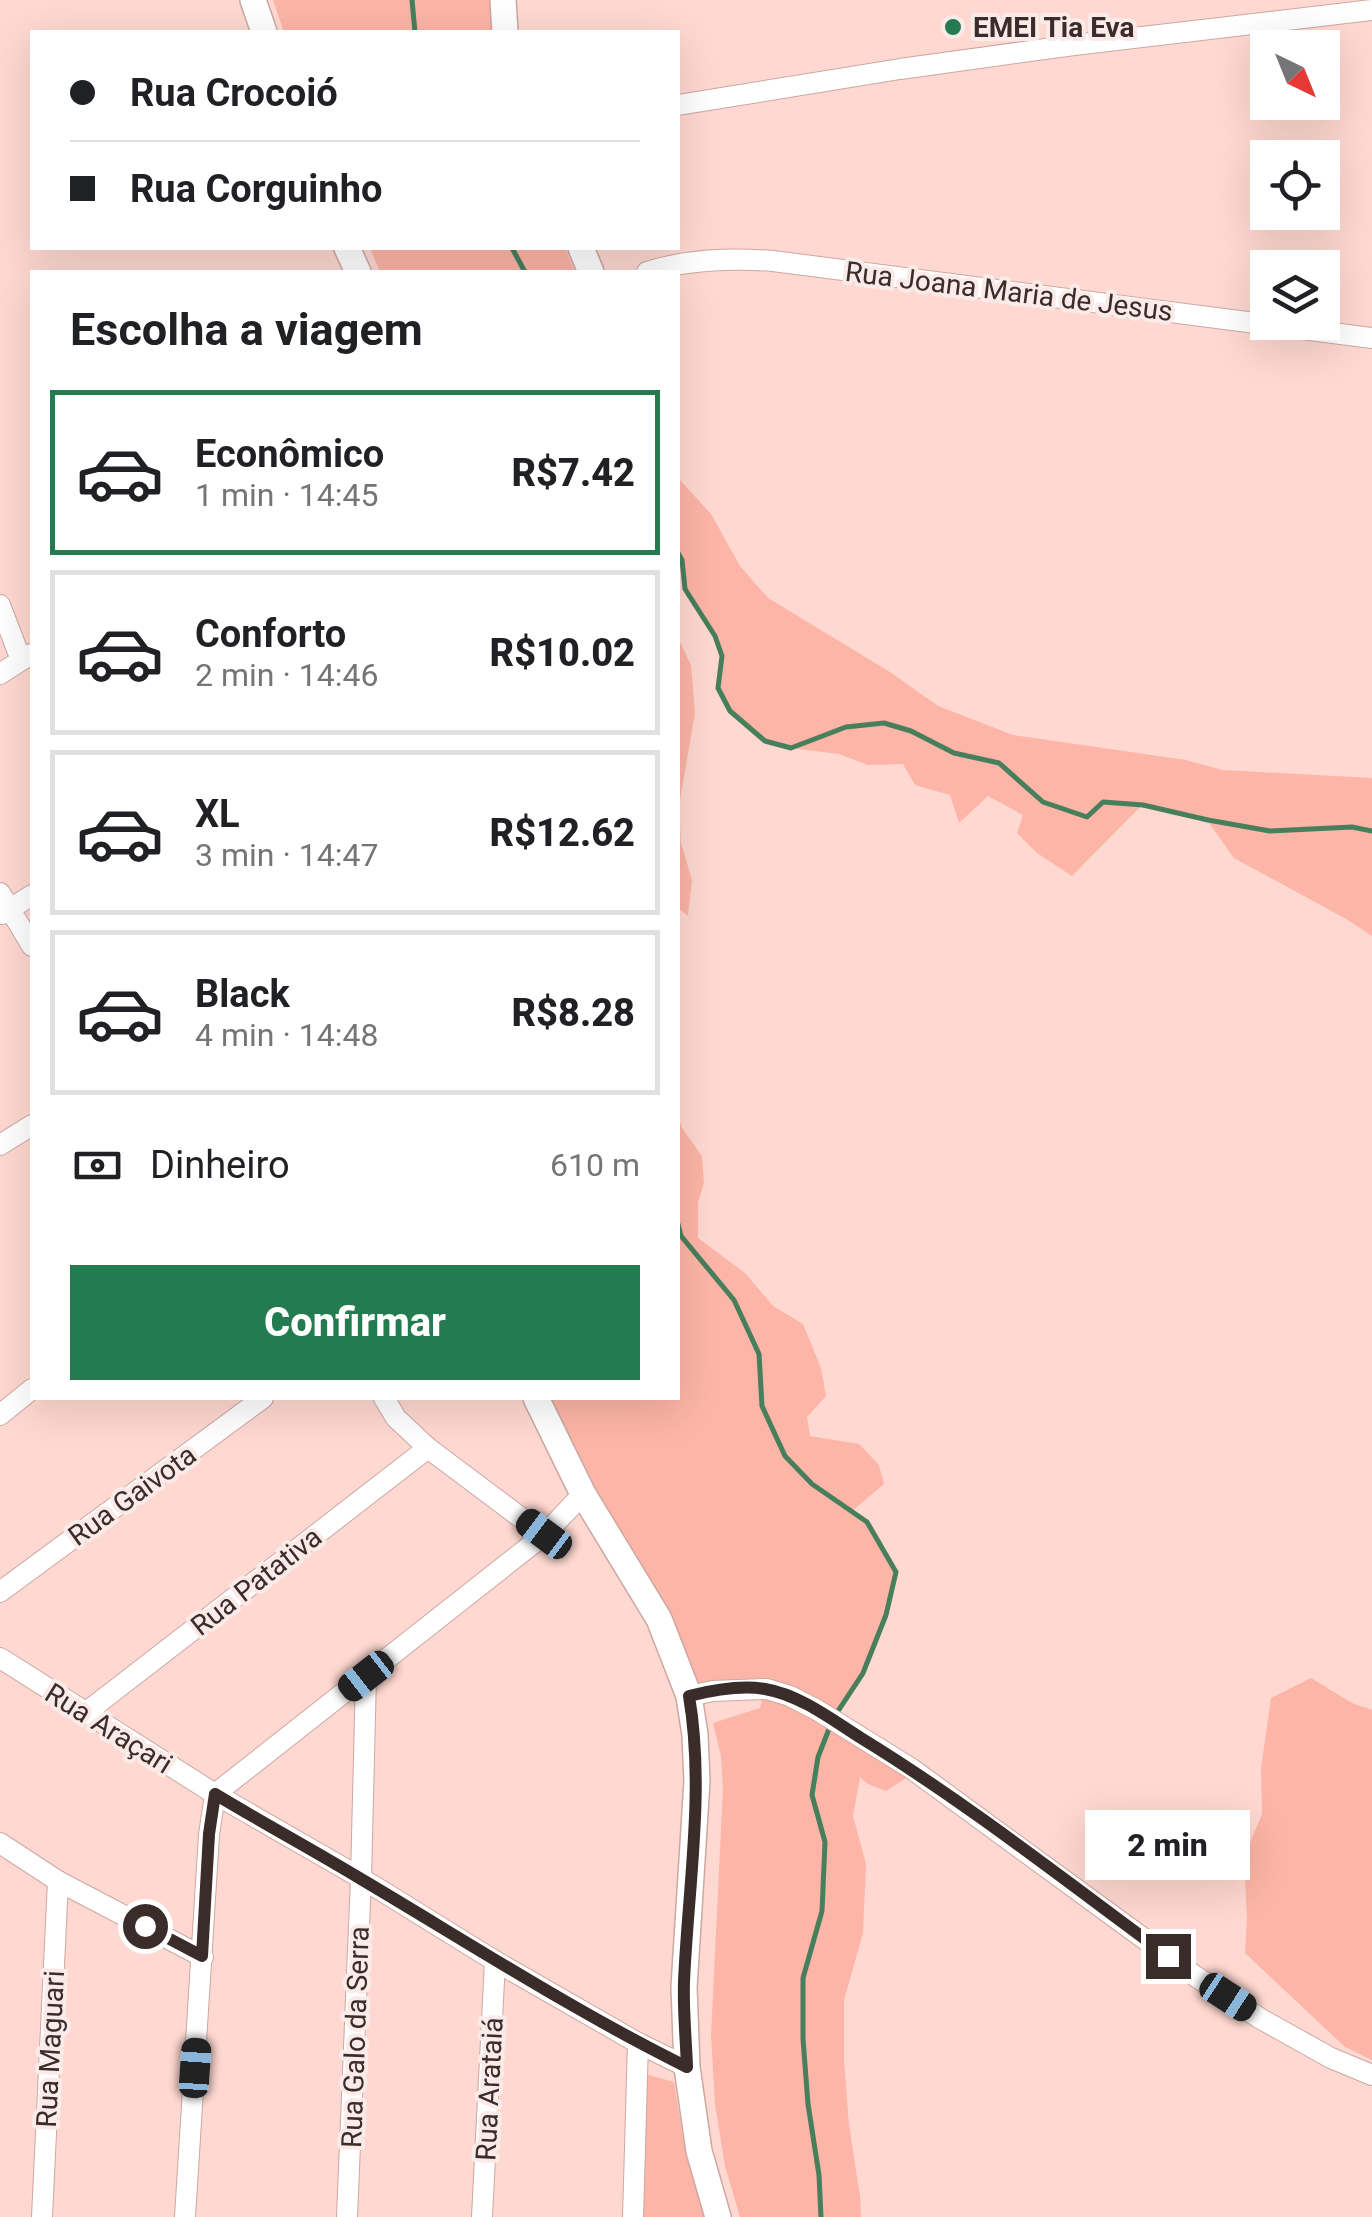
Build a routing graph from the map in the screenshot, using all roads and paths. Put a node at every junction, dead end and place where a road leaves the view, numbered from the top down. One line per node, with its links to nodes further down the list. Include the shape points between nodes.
1 (253, 0): 4 (main road)
2 (503, 0): 5 (main road)
3 (1371, 10): 6 (street, via 1055,47)
4 (263, 30)
5 (504, 30)
6 (680, 105)
7 (655, 270): 8 (street, Rua Joana Maria de Jesus, via 693,261 773,261)
8 (1372, 338)
9 (0, 605): 10 (street)
10 (27, 657): 11 (street)
11 (0, 674)
12 (30, 896): 13 (street)
13 (3, 906): 14 (street)
14 (30, 943)
15 (30, 1126): 16 (street)
16 (0, 1145)
17 (30, 1391): 21 (street)
18 (260, 1400): 25 (street, Rua Gaivota)
19 (385, 1400): 22 (street)
20 (537, 1400): 23 (main road)
21 (0, 1415)
22 (428, 1448): 24 (street); 29 (street, Rua Patativa)
23 (583, 1494): 24 (street); 28 (main road, via 660,1619)
24 (544, 1534): 27 (street)
25 (0, 1592)
26 (0, 1658): 29 (street, Rua Araçari)
27 (366, 1676): 30 (street); 32 (street, Rua Galo da Serra)
28 (689, 1696): 37 (main road, via 697,1781 684,1986); 38 (street, via 766,1689 817,1710 912,1769 1195,1976 1331,2058)
29 (84, 1714): 30 (street, Rua Araçari)
30 (215, 1794): 32 (street, Rua Araçari); 34 (street)
31 (0, 1843): 33 (street)
32 (361, 1878): 35 (street, Rua Araçari); 41 (street, Rua Galo da Serra)
33 (58, 1881): 34 (street); 39 (street, Rua Maguari)
34 (202, 1956): 40 (street)
35 (496, 1962): 36 (street, Rua Araçari); 42 (street, Rua Arataiá)
36 (638, 2043): 37 (street, Rua Araçari); 43 (street)
37 (687, 2067): 44 (main road, via 699,2151)
38 (1372, 2075)
39 (42, 2217)
40 (185, 2217)
41 (347, 2217)
42 (482, 2217)
43 (633, 2217)
44 (718, 2217)

